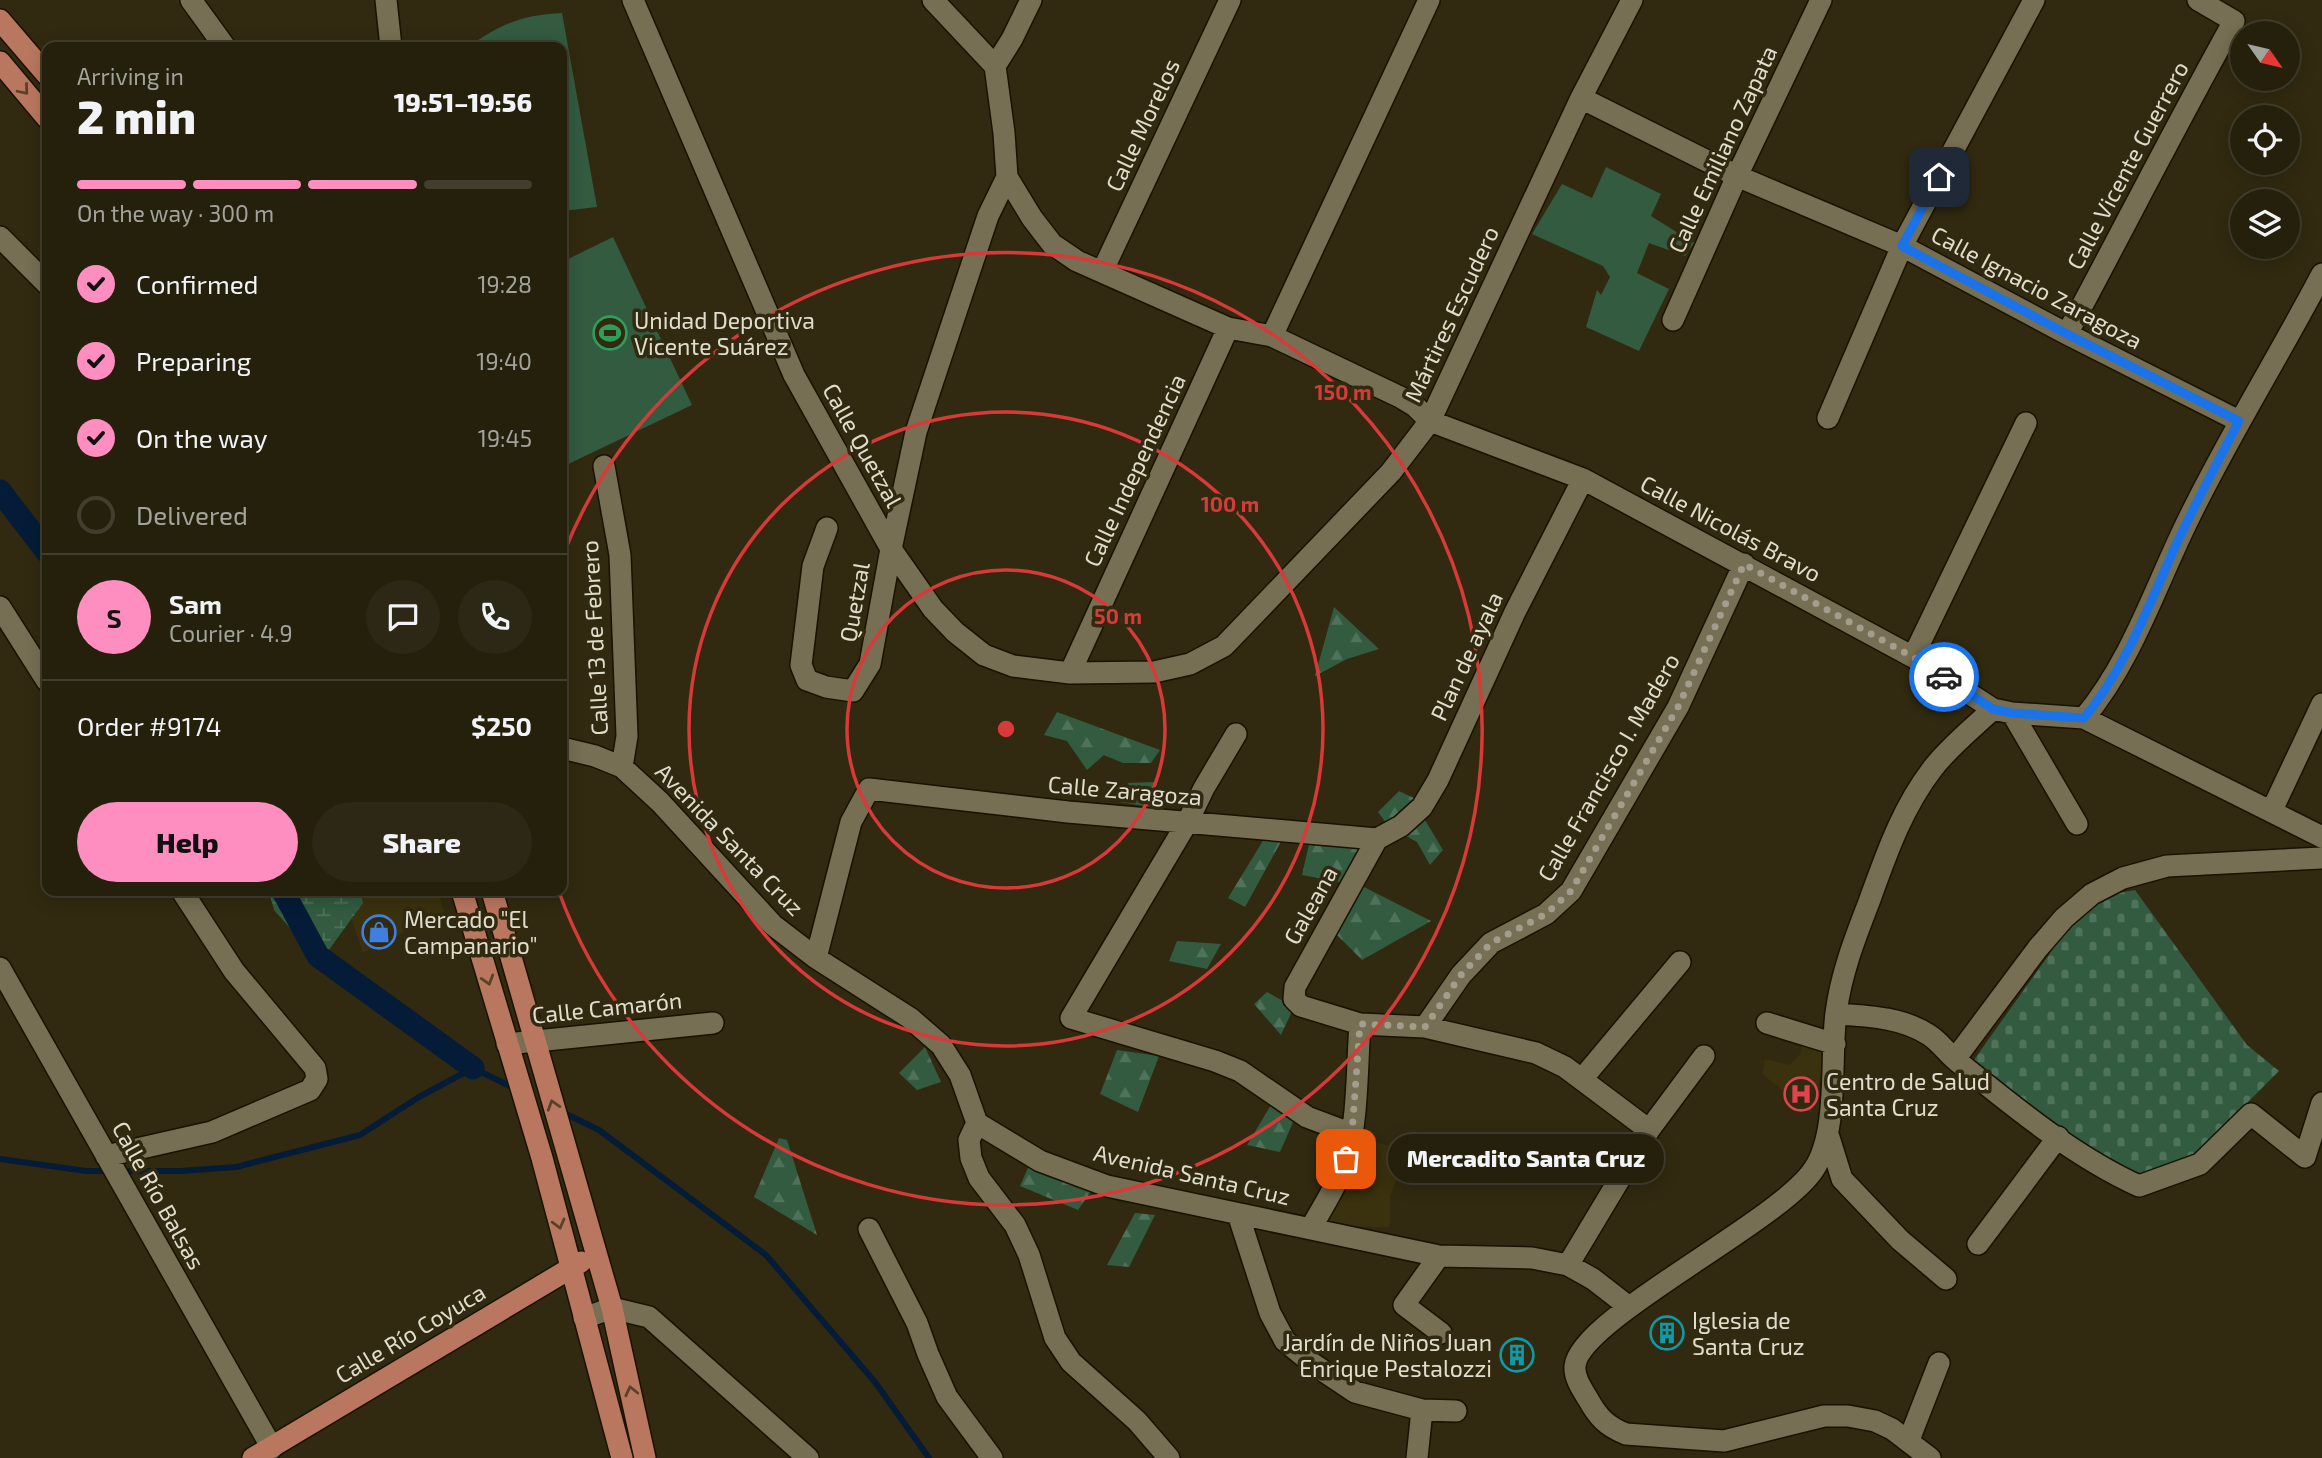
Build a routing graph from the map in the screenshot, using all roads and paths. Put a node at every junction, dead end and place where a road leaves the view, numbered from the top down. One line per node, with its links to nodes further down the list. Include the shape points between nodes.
1 (191, 0): 13 (street)
2 (386, 0): 14 (street)
3 (633, 0): 38 (street, Calle Quetzal, via 794,375)
4 (933, 0): 16 (street)
5 (1031, 0): 16 (street)
6 (1230, 0): 24 (street, Calle Morelos)
7 (1429, 0): 30 (street)
8 (1632, 0): 18 (street, Mártires Escudero)
9 (1821, 0): 20 (street, Calle Emiliano Zapata)
10 (2034, 0): 23 (street)
11 (2199, 0): 29 (street, Calle Vicente Guerrero, via 2234,21)
12 (0, 20): 17 (main road)
13 (221, 42)
14 (390, 42)
15 (0, 62): 19 (main road, one-way to 19)
16 (995, 66): 21 (street)
17 (42, 69)
18 (1581, 98): 20 (street, Calle Ignacio Zaragoza); 32 (street, Mártires Escudero)
19 (42, 112)
20 (1737, 176): 23 (street, Calle Ignacio Zaragoza); 27 (street, Calle Emiliano Zapata)
21 (1007, 177): 24 (street, Calle Nicolás Bravo, via 1052,244); 38 (street, Quetzal, via 988,216 916,432)
22 (0, 237): 26 (street)
23 (1902, 246): 29 (street, Calle Ignacio Zaragoza); 31 (street)
24 (1102, 272): 28 (street, Calle Nicolás Bravo)
25 (2322, 274): 33 (street)
26 (42, 279)
27 (1673, 320)
28 (1228, 328): 30 (street, Calle Nicolás Bravo); 43 (street, Calle Independencia)
29 (2067, 334): 33 (street, Calle Ignacio Zaragoza)
30 (1272, 336): 32 (street, Calle Nicolás Bravo, via 1407,401)
31 (1828, 418)
32 (1430, 421): 36 (street, Calle Nicolás Bravo); 43 (street, Mártires Escudero, via 1391,472 1224,646 1190,664 1154,672)
33 (2239, 421): 46 (street, via 2121,666)
34 (2026, 423): 41 (street)
35 (604, 466): 49 (street, Calle 13 de Febrero, via 620,555 627,736)
36 (1583, 479): 39 (street, Calle Nicolás Bravo); 54 (street, Plan de ayala, via 1515,612 1438,780 1422,807)
37 (827, 528): 38 (street, Quetzal, via 813,566 801,665 807,680 826,687 853,691 870,664)
38 (891, 549): 43 (street, Calle Quetzal, via 933,609 984,655 1013,667)
39 (1744, 564): 41 (street, Calle Nicolás Bravo); 66 (street, Calle Francisco I. Madero, via 1678,707 1571,891 1546,914 1491,943 1461,975)
40 (0, 607): 42 (street)
41 (1913, 657): 45 (street, Calle Nicolás Bravo)
42 (42, 673)
43 (1070, 673)
44 (2322, 704): 50 (street)
45 (2002, 711): 46 (street); 52 (street); 62 (street, via 1933,767 1912,798 1845,963)
46 (2084, 718): 50 (street)
47 (1236, 734): 51 (street)
48 (567, 749): 49 (street, Avenida Santa Cruz)
49 (622, 767): 59 (street, Avenida Santa Cruz, via 773,925)
50 (2272, 810): 53 (street)
51 (1188, 821): 54 (street, Calle Zaragoza); 59 (street, Calle Zaragoza, via 869,789 851,822); 76 (street, via 1071,1018 1240,1071 1307,1117)
52 (2077, 824)
53 (2322, 837)
54 (1377, 839): 65 (street, Galeana, via 1295,987 1294,999 1301,1006)
55 (2322, 858): 71 (street, via 2167,866 2123,878 2092,894 2038,948)
56 (185, 896): 79 (street, via 234,971 315,1068 317,1079 310,1090 212,1132)
57 (463, 896): 67 (main road, one-way to 67)
58 (493, 896): 69 (main road)
59 (816, 958): 74 (street, Avenida Santa Cruz, via 910,1018 941,1045 960,1076)
60 (1680, 962): 72 (street)
61 (0, 968): 79 (street, Calle Río Balsas)
62 (1836, 1014): 68 (street); 71 (street, via 1906,1024 1930,1035)
63 (713, 1023): 69 (street, Calle Camarón)
64 (1766, 1023): 68 (street)
65 (1360, 1024): 66 (street); 76 (street)
66 (1425, 1027): 72 (street, via 1536,1053)
67 (507, 1044): 69 (street, Calle Camarón); 87 (main road, one-way to 87)
68 (1835, 1044): 77 (street)
69 (536, 1050): 84 (main road, one-way to 69)
70 (1704, 1056): 75 (street)
71 (1955, 1059): 78 (street)
72 (1582, 1079): 75 (street)
73 (2322, 1103): 78 (street, via 2305,1157 2251,1114 2200,1164 2139,1186)
74 (978, 1123): 80 (street, Avenida Santa Cruz, via 1040,1161 1107,1186); 102 (street, via 969,1140 971,1158 1029,1255 1055,1338 1071,1362 1137,1421)
75 (1649, 1130): 86 (street)
76 (1352, 1133): 81 (street, via 1346,1159)
77 (1828, 1134): 88 (street, via 1842,1179 1900,1240); 89 (street, via 1814,1169 1791,1195)
78 (2058, 1137): 83 (street)
79 (109, 1162): 97 (street, Calle Río Balsas)
80 (1238, 1214): 81 (street, Avenida Santa Cruz); 94 (street, via 1270,1313 1285,1341 1355,1392)
81 (1311, 1228): 85 (street, Avenida Santa Cruz)
82 (869, 1229): 101 (street, via 918,1323 947,1397)
83 (1978, 1244)
84 (596, 1255): 87 (main road, Calle Río Coyuca); 90 (main road)
85 (1439, 1256): 86 (street, Avenida Santa Cruz, via 1532,1258); 92 (street, via 1404,1305)
86 (1568, 1265): 89 (street, Avenida Santa Cruz)
87 (571, 1267): 91 (main road); 97 (main road, Calle Río Coyuca)
88 (1946, 1279)
89 (1629, 1307): 96 (street, via 1590,1341 1575,1365 1576,1378 1599,1419 1611,1428 1626,1434 1724,1441 1824,1416 1848,1416 1875,1421)
90 (612, 1308): 91 (street); 99 (main road, one-way to 90); 100 (street, via 649,1317)
91 (584, 1318): 98 (main road)
92 (1441, 1333)
93 (1939, 1363): 96 (street)
94 (1422, 1410): 95 (street); 103 (street)
95 (1456, 1411)
96 (1909, 1440): 104 (street)
97 (262, 1453)
98 (622, 1458)
99 (645, 1458)
100 (808, 1458)
101 (992, 1458)
102 (1169, 1458)
103 (1417, 1458)
104 (1930, 1458)

